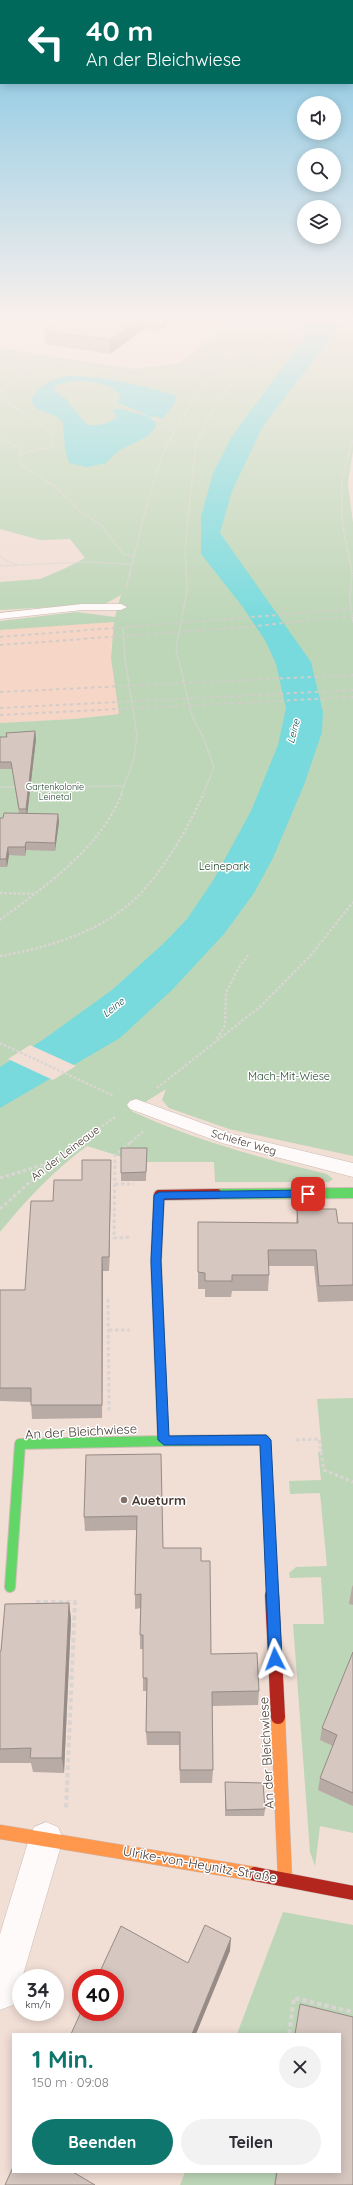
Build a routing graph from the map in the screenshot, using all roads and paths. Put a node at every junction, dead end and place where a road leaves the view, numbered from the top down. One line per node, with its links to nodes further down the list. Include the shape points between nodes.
1 (35, 421): 8 (path, via 52,433 54,443 51,448 37,449)
2 (160, 421): 5 (path, via 164,423 164,427)
3 (180, 421): 5 (path)
4 (207, 421): 24 (path, via 196,444 185,548 187,591 176,649 192,716 204,739 214,768 200,804 166,860 136,898 96,927 26,953)
5 (176, 429): 9 (path, via 156,477)
6 (0, 436): 8 (path, via 21,449)
7 (353, 440): 16 (path, via 342,477 342,522 352,572 350,600)
8 (20, 455): 9 (path, via 19,462 23,466 57,488 80,511 101,525 124,554)
9 (134, 556): 11 (path)
10 (0, 557): 13 (path)
11 (132, 564): 13 (path, via 86,562); 14 (path)
12 (0, 566): 13 (path)
13 (19, 566)
14 (122, 607): 15 (lane, via 82,607); 17 (path, via 125,658 137,736 134,759)
15 (0, 616)
16 (353, 623)
17 (124, 786): 18 (path); 20 (path, via 107,822 68,868)
18 (0, 788)
19 (0, 893): 20 (path)
20 (34, 894): 22 (path)
21 (353, 902): 25 (path, An der Leineaue, via 311,955 261,1006)
22 (0, 920)
23 (248, 955): 25 (path, via 226,993 225,1025)
24 (0, 956)
25 (216, 1042): 28 (path, An der Leineaue)
26 (0, 1043): 27 (path)
27 (120, 1098)
28 (136, 1105): 29 (lane, Schiefer Weg); 30 (path, An der Leineaue)
29 (162, 1115): 31 (lane, Schiefer Weg, via 228,1138); 35 (path, via 115,1156 114,1238)
30 (51, 1162): 32 (path); 34 (path, An der Leineaue, via 23,1185)
31 (353, 1170)
32 (0, 1178)
33 (353, 1194): 39 (street, via 159,1195 156,1261)
34 (0, 1209)
35 (134, 1237)
36 (108, 1299): 37 (path)
37 (109, 1330): 38 (path); 41 (path)
38 (120, 1330)
39 (164, 1440): 40 (street, An der Bleichwiese); 41 (street, An der Bleichwiese)
40 (266, 1440): 42 (path, via 319,1439 324,1470); 47 (street, An der Bleichwiese)
41 (109, 1442): 43 (street, An der Bleichwiese, via 20,1444)
42 (353, 1482)
43 (10, 1587)
44 (31, 1602): 46 (path, via 75,1602)
45 (0, 1832): 46 (street, Ulrike-von-Heynitz-Straße)
46 (56, 1840): 47 (street, Ulrike-von-Heynitz-Straße); 49 (street)
47 (285, 1879): 48 (street, Ulrike-von-Heynitz-Straße)
48 (353, 1893)
49 (0, 1992)
50 (353, 2012): 51 (path, via 294,1998)
51 (289, 2033)

